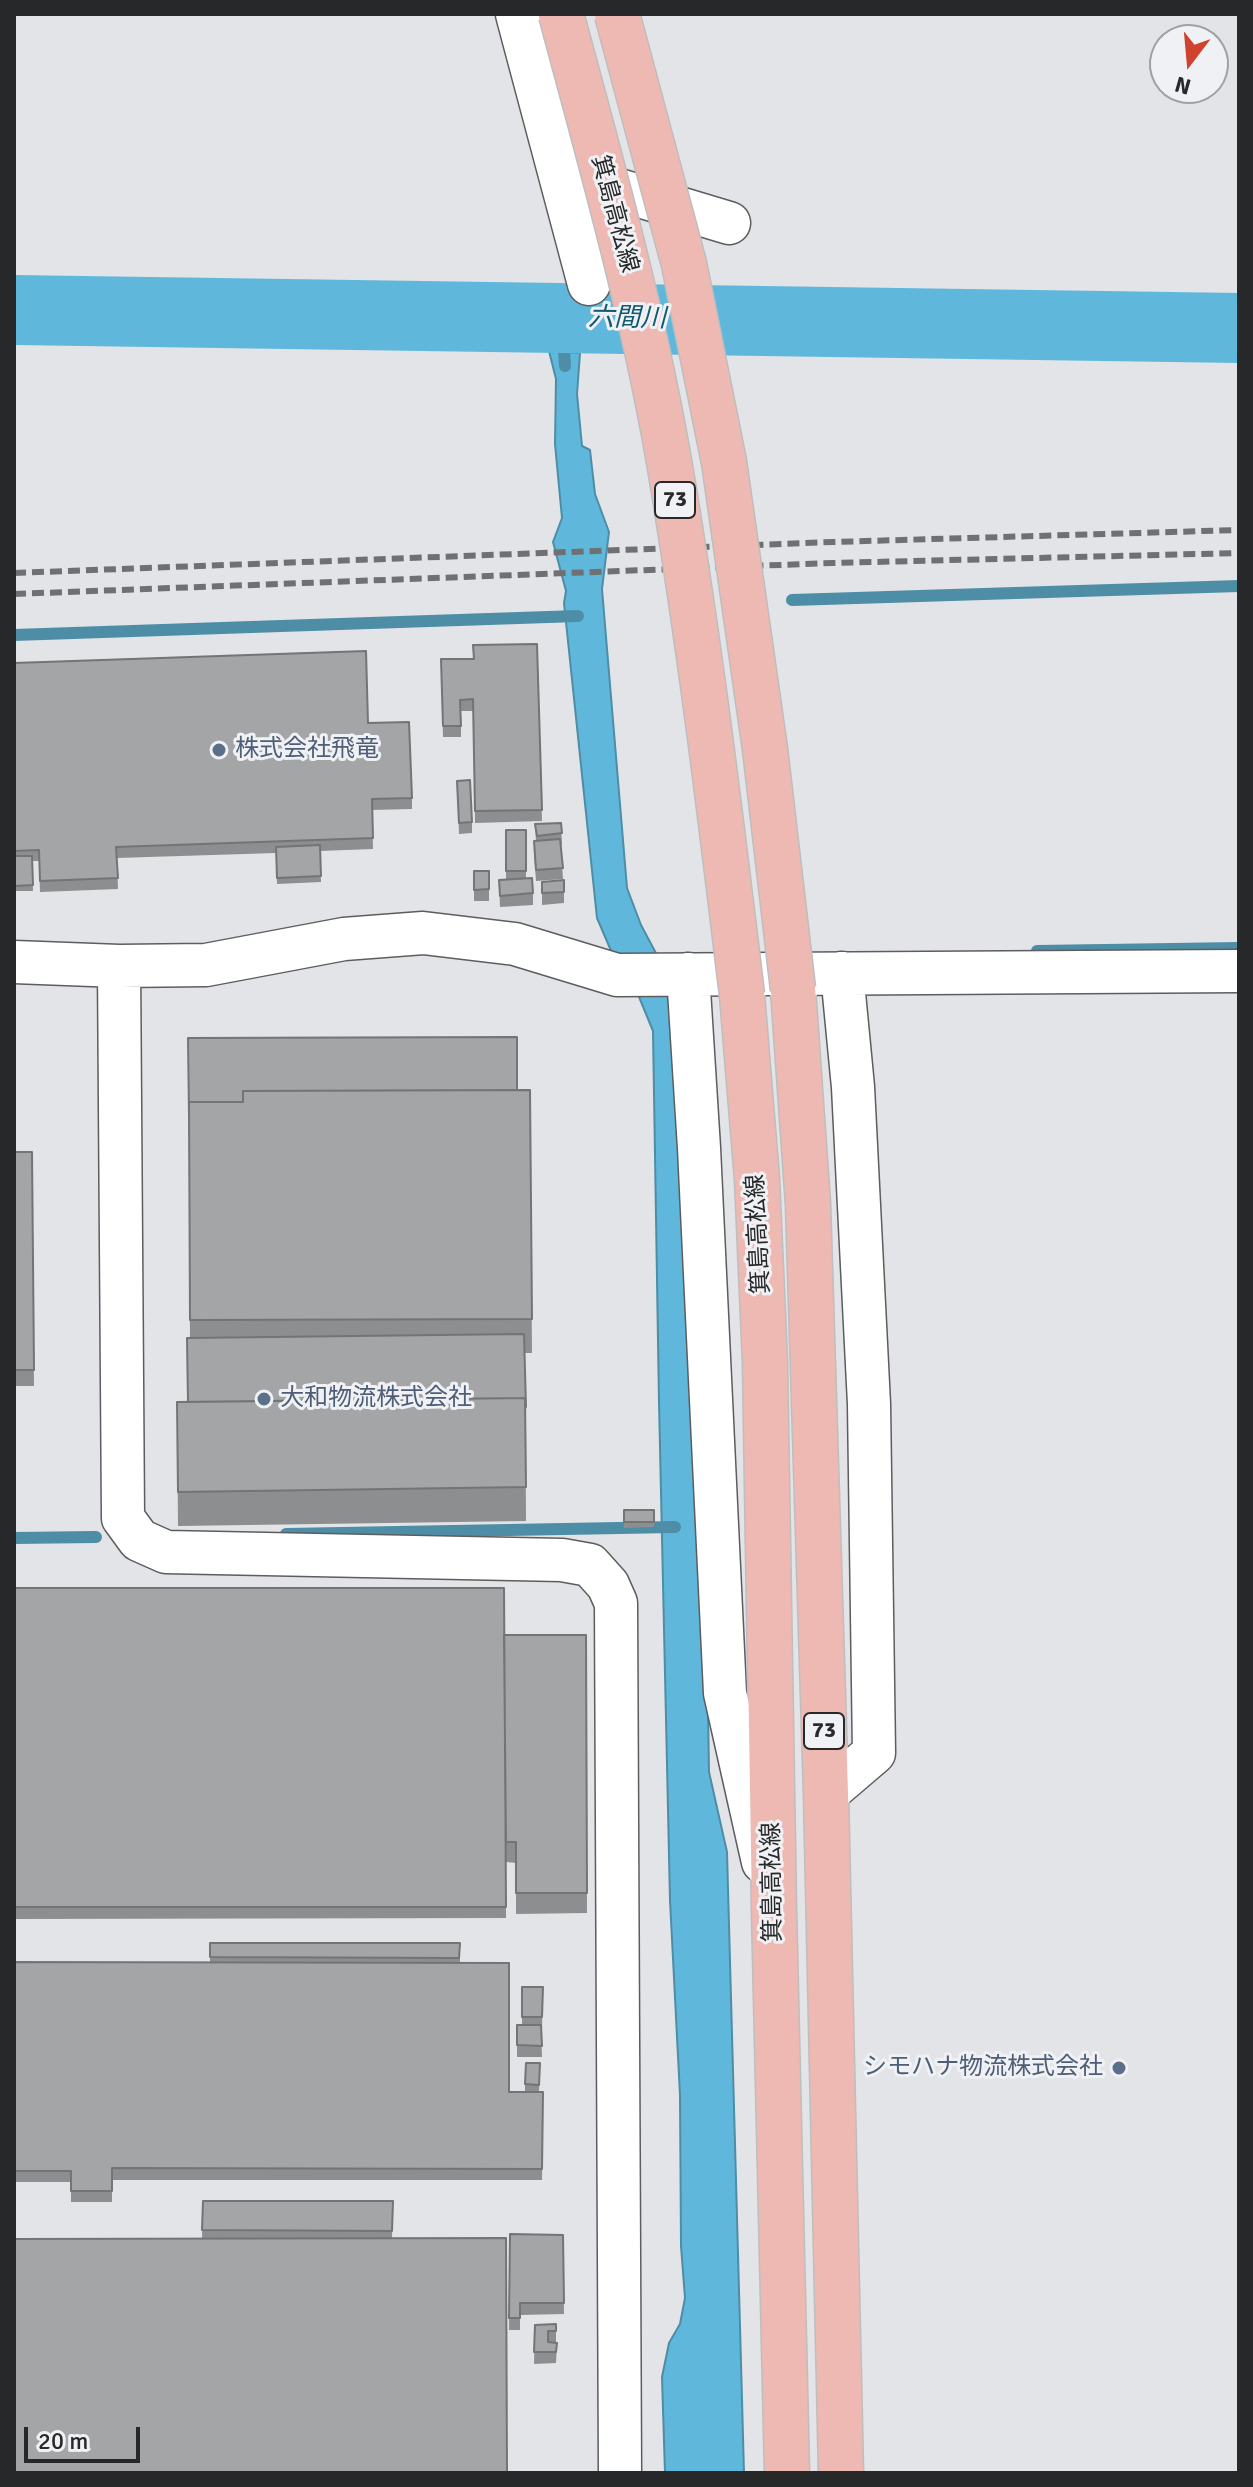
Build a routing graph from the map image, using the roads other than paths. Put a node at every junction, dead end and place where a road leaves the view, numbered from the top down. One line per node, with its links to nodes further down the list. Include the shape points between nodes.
1 (517, 14): 4 (street)
2 (561, 14): 13 (main road, 箕島高松線 / 73, bridge, via 630,271 671,471 742,995 765,1362)
3 (617, 14): 12 (main road, 箕島高松線 / 73, bridge, via 684,264 724,462 765,749 793,989 808,1204)
4 (560, 172): 5 (street); 6 (street)
5 (729, 223)
6 (589, 284)
7 (14, 962): 8 (street)
8 (119, 966): 11 (street, via 206,965 344,939 423,933 515,944 617,975); 14 (street, via 123,1518 139,1540 166,1552 562,1560 590,1565 616,1603)
9 (1239, 971): 10 (street)
10 (842, 973): 11 (street); 12 (street, via 869,1404 874,1753)
11 (680, 974): 13 (street, via 699,1148 725,1693)
12 (826, 1794): 16 (main road, 箕島高松線 / 73)
13 (774, 1910): 15 (main road, 箕島高松線 / 73)
14 (620, 2473)
15 (787, 2473)
16 (841, 2473)

